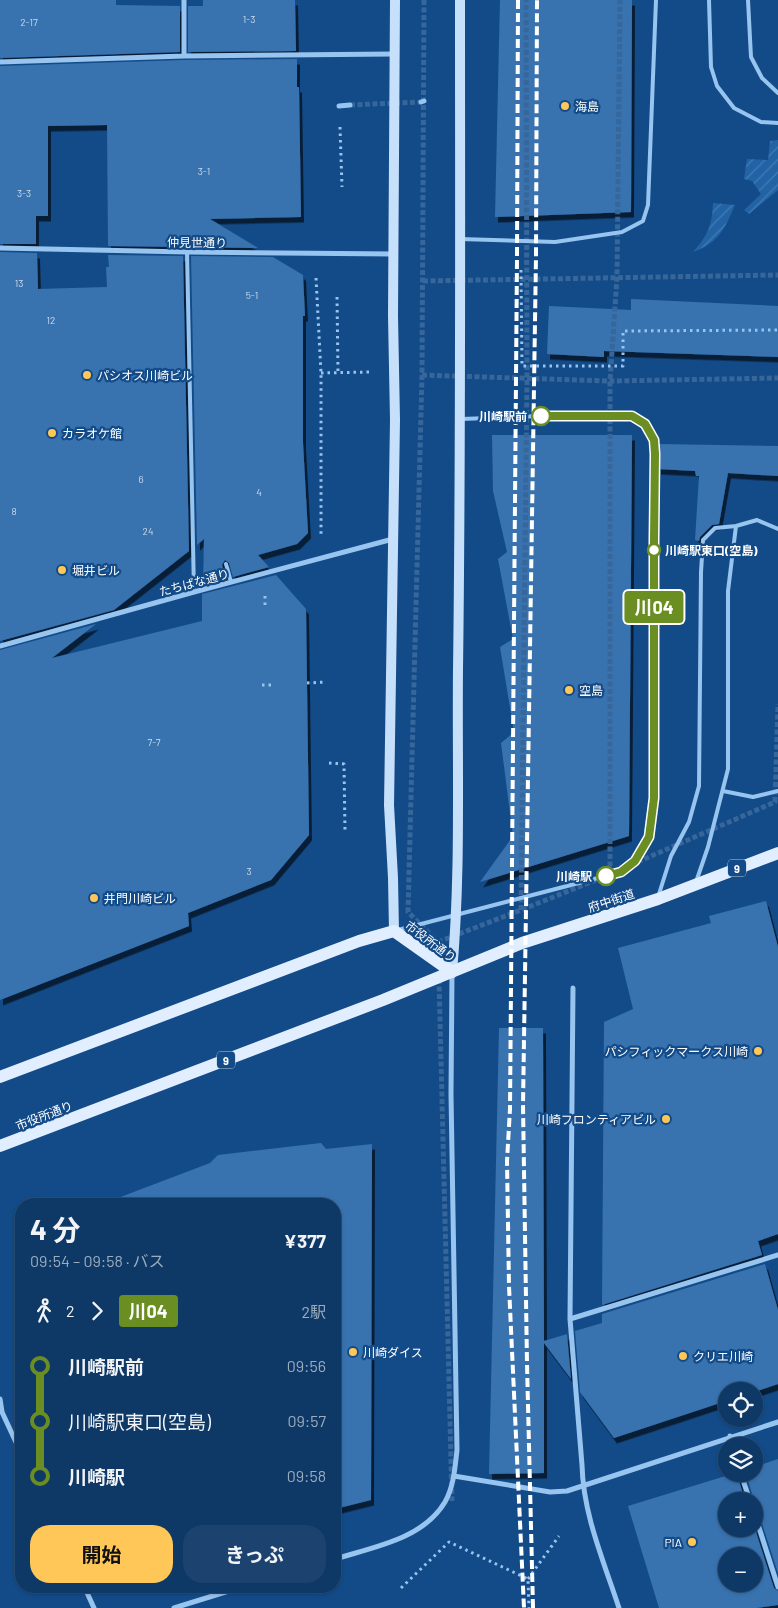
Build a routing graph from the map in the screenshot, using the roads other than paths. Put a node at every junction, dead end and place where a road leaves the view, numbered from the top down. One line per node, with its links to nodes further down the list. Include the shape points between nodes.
1 (184, 0): 8 (street)
2 (395, 0): 7 (street)
3 (460, 0): 14 (street)
4 (656, 0): 14 (lane, via 648,206 643,222 622,232 555,242)
5 (709, 0): 13 (lane, via 711,67 717,86 734,108 761,122)
6 (748, 0): 10 (lane, via 751,57 762,78)
7 (395, 54): 8 (street); 17 (street)
8 (184, 56): 9 (street)
9 (0, 62)
10 (778, 93)
11 (350, 105): 12 (street)
12 (339, 106)
13 (778, 123)
14 (460, 240): 18 (street)
15 (0, 248): 16 (street, 仲見世通り)
16 (188, 252): 17 (street, 仲見世通り); 24 (lane)
17 (394, 254): 21 (street)
18 (460, 419): 31 (street); 31 (lane, via 632,416 645,424 654,440 654,798 649,837 635,861 621,872)
19 (736, 526): 20 (lane, via 757,520); 26 (lane, via 728,591 728,769); 30 (lane, via 716,528 704,540 699,786 689,822 672,856)
20 (778, 529)
21 (394, 539): 23 (street, たちばな通り); 32 (street, via 389,805)
22 (226, 564): 23 (lane)
23 (231, 582): 24 (street, たちばな通り)
24 (194, 592): 25 (street, たちばな通り)
25 (0, 646)
26 (722, 791): 27 (lane, via 753,797); 29 (lane)
27 (778, 791)
28 (778, 853): 29 (main road, 府中街道 / 9)
29 (696, 884): 30 (main road, 府中街道 / 9)
30 (658, 899): 33 (main road, 府中街道 / 9, via 522,942)
31 (457, 915): 32 (lane); 33 (street)
32 (394, 931): 33 (main road, 市役所通り); 35 (main road, 市役所通り, via 359,941)
33 (452, 972): 36 (main road, 市役所通り / 9); 43 (street, via 457,1450)
34 (573, 988): 38 (street)
35 (0, 1077)
36 (0, 1146)
37 (778, 1255): 38 (street)
38 (570, 1319): 44 (street)
39 (0, 1399): 42 (street, via 2,1412)
40 (778, 1422): 41 (street)
41 (730, 1436): 44 (street)
42 (15, 1440)
43 (454, 1476): 44 (street, via 550,1492); 46 (street, via 445,1502 427,1523 398,1539)
44 (582, 1487): 52 (street)
45 (762, 1537): 47 (street)
46 (341, 1557)
47 (778, 1587)
48 (87, 1593): 50 (street)
49 (222, 1593): 51 (street)
50 (94, 1608)
51 (174, 1608)
52 (619, 1608)

